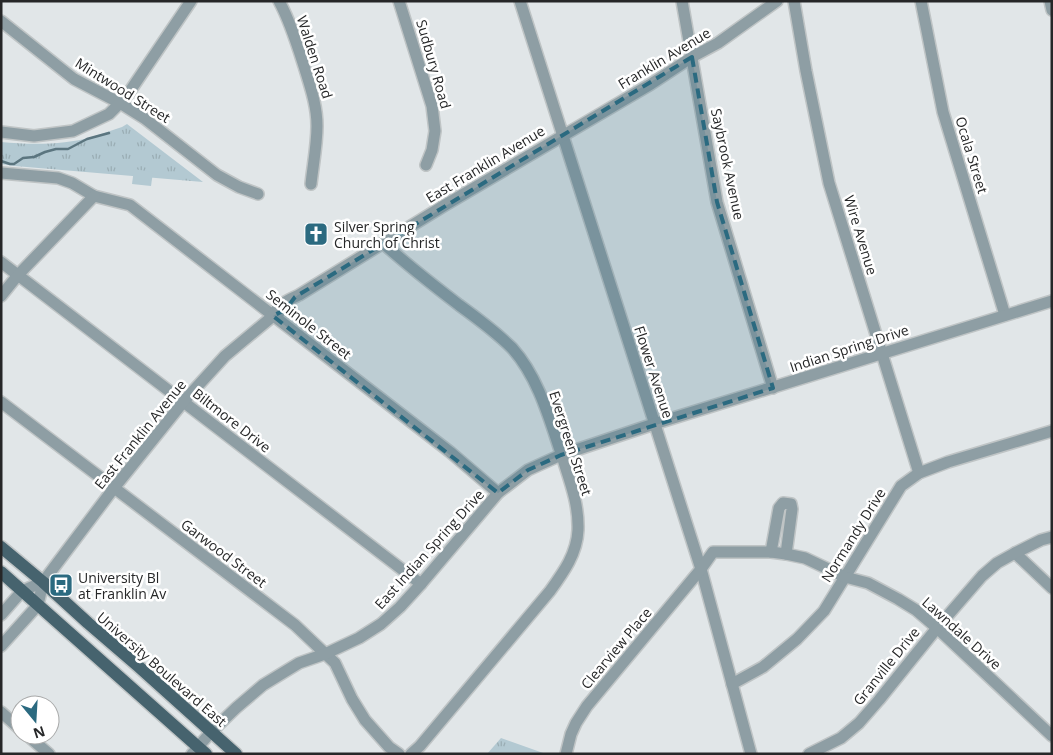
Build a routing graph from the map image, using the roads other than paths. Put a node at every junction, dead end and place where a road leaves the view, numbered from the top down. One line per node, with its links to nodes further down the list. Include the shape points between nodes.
1 (191, 1): 13 (street)
2 (279, 1): 18 (street, Walden Road, via 296,39 316,110)
3 (399, 1): 16 (street, Sudbury Road, via 432,106 436,131)
4 (520, 1): 15 (street, Flower Avenue)
5 (682, 1): 12 (street, Saybrook Avenue)
6 (777, 1): 12 (street, Franklin Avenue, via 718,44)
7 (794, 1): 28 (street, Wire Avenue, via 829,183)
8 (921, 1): 26 (street, Ocala Street, via 943,112)
9 (1050, 1): 10 (street)
10 (1052, 10)
11 (1, 21): 13 (street, Mintwood Street, via 74,79)
12 (692, 58): 15 (street, Franklin Avenue); 29 (street, Saybrook Avenue, via 717,202)
13 (120, 103): 14 (street, via 109,114 73,131 34,136); 20 (street, Mintwood Street, via 217,175)
14 (1, 132)
15 (562, 135): 21 (street, East Franklin Avenue); 32 (street, Flower Avenue)
16 (426, 165)
17 (1, 173): 19 (street, Seminole Street, via 58,178)
18 (312, 184)
19 (89, 193): 23 (street); 27 (street, Seminole Street, via 130,205)
20 (258, 194)
21 (383, 243): 27 (street, East Franklin Avenue, via 295,297 286,309); 34 (street, Evergreen Street, via 490,329 522,360 535,382)
22 (1, 262): 23 (street, Biltmore Drive)
23 (18, 275): 24 (street); 30 (street, Biltmore Drive)
24 (1, 296)
25 (1052, 302): 26 (street, Indian Spring Drive)
26 (1005, 315): 28 (street, Indian Spring Drive)
27 (273, 316): 30 (street, East Franklin Avenue, via 225,356); 37 (street, Seminole Street, via 450,452)
28 (882, 353): 29 (street, Indian Spring Drive); 35 (street, Wire Avenue)
29 (773, 388): 32 (street, Indian Spring Drive)
30 (184, 401): 36 (street, East Franklin Avenue); 47 (street, Biltmore Drive)
31 (1, 402): 36 (street, Garwood Street)
32 (654, 424): 34 (street, East Indian Spring Drive); 43 (street, Flower Avenue)
33 (1052, 430): 35 (street, Normandy Drive)
34 (561, 455): 37 (street, East Indian Spring Drive, via 528,470); 63 (street, Evergreen Street, via 575,497 578,531 568,566)
35 (919, 473): 45 (street, Normandy Drive, via 901,486)
36 (114, 488): 46 (street, East Franklin Avenue); 54 (street, Garwood Street, via 295,625)
37 (498, 493): 47 (street, East Indian Spring Drive)
38 (1052, 537): 41 (street, Granville Drive)
39 (1, 547): 46 (main road, University Boulevard East)
40 (771, 552): 42 (street, Lawndale Drive); 42 (street, via 779,508 783,503 791,504); 43 (street, Lawndale Drive, via 713,552)
41 (1015, 553): 48 (street); 52 (street, Granville Drive, via 982,576)
42 (786, 554): 45 (street, Lawndale Drive, via 805,558)
43 (701, 569): 55 (street, Flower Avenue); 64 (street, Clearview Place, via 587,706 571,734)
44 (1, 572): 49 (main road)
45 (845, 577): 52 (street, Lawndale Drive, via 868,583 898,599); 55 (street, Normandy Drive, via 824,611 797,639 763,667)
46 (43, 582): 49 (street, East Franklin Avenue); 50 (street, East Franklin Avenue); 56 (main road, University Boulevard East)
47 (421, 584): 54 (street, East Indian Spring Drive, via 381,624)
48 (1052, 588)
49 (22, 591): 50 (main road); 51 (street, East Franklin Avenue)
50 (38, 605): 53 (street, East Franklin Avenue); 59 (main road)
51 (1, 615)
52 (937, 628): 57 (street, Lawndale Drive); 66 (street, Granville Drive, via 859,723 841,738)
53 (1, 646)
54 (325, 654): 56 (street, East Indian Spring Drive, via 299,664 263,685); 62 (street, Garwood Street, via 335,663 365,720)
55 (732, 684): 65 (street, Flower Avenue)
56 (211, 732): 59 (street, East Indian Spring Drive); 61 (main road, University Boulevard East)
57 (1052, 736)
58 (38, 745): 60 (street)
59 (198, 751)
60 (48, 754)
61 (236, 754)
62 (399, 754)
63 (412, 754)
64 (566, 754)
65 (751, 754)
66 (809, 754)

